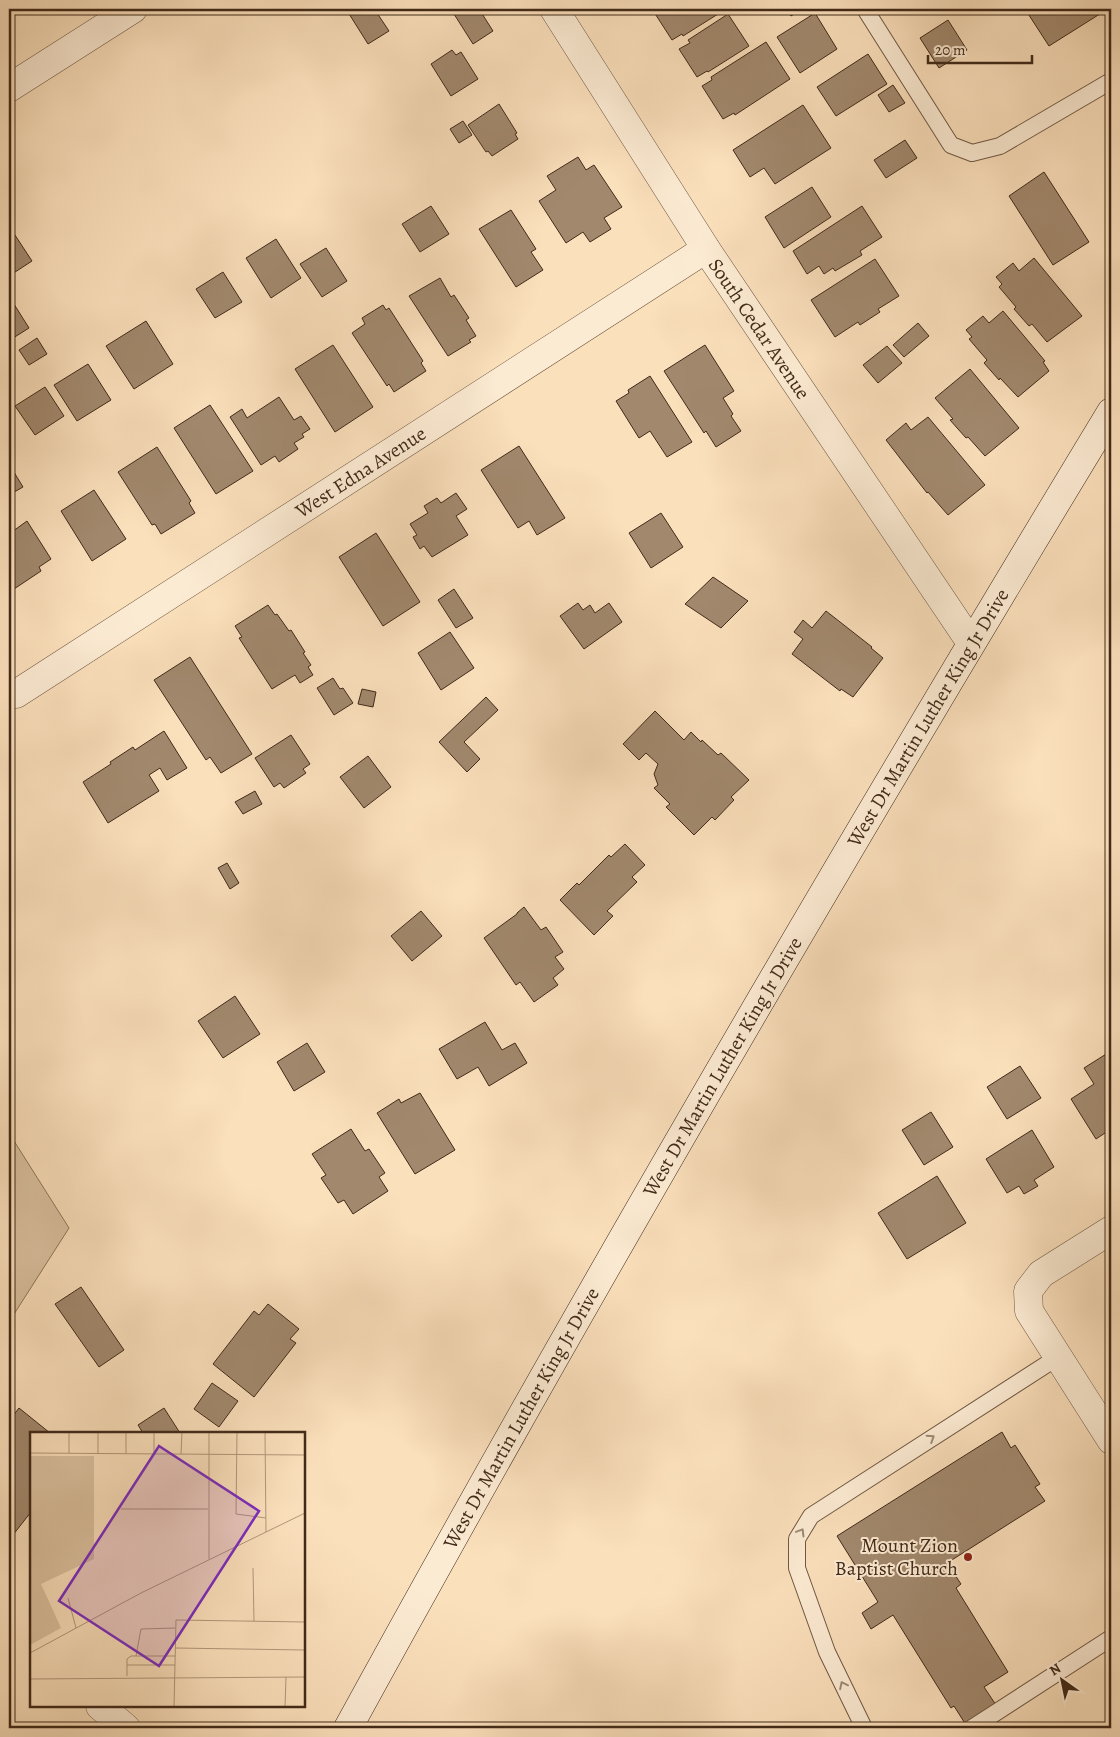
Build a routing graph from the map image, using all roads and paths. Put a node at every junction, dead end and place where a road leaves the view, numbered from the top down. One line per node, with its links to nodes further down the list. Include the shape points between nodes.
1 (133, 9): 5 (street)
2 (554, 9): 6 (street, South Cedar Avenue)
3 (865, 9): 4 (lane, via 950,145 972,153 1000,146)
4 (1111, 81)
5 (9, 88)
6 (706, 249): 8 (street, South Cedar Avenue); 9 (street, West Edna Avenue)
7 (1111, 412): 8 (street, West Dr Martin Luther King Jr Drive)
8 (972, 643): 16 (street, West Dr Martin Luther King Jr Drive, via 611,1257)
9 (16, 694)
10 (1111, 1230): 11 (street, via 1041,1274 1028,1291 1029,1311)
11 (1058, 1356): 12 (street); 17 (lane, one-way to 11, via 827,1652 797,1568 797,1539 811,1516)
12 (1111, 1440)
13 (1111, 1638): 18 (lane)
14 (101, 1707): 15 (street)
15 (126, 1728)
16 (348, 1728)
17 (864, 1728)
18 (972, 1728)

